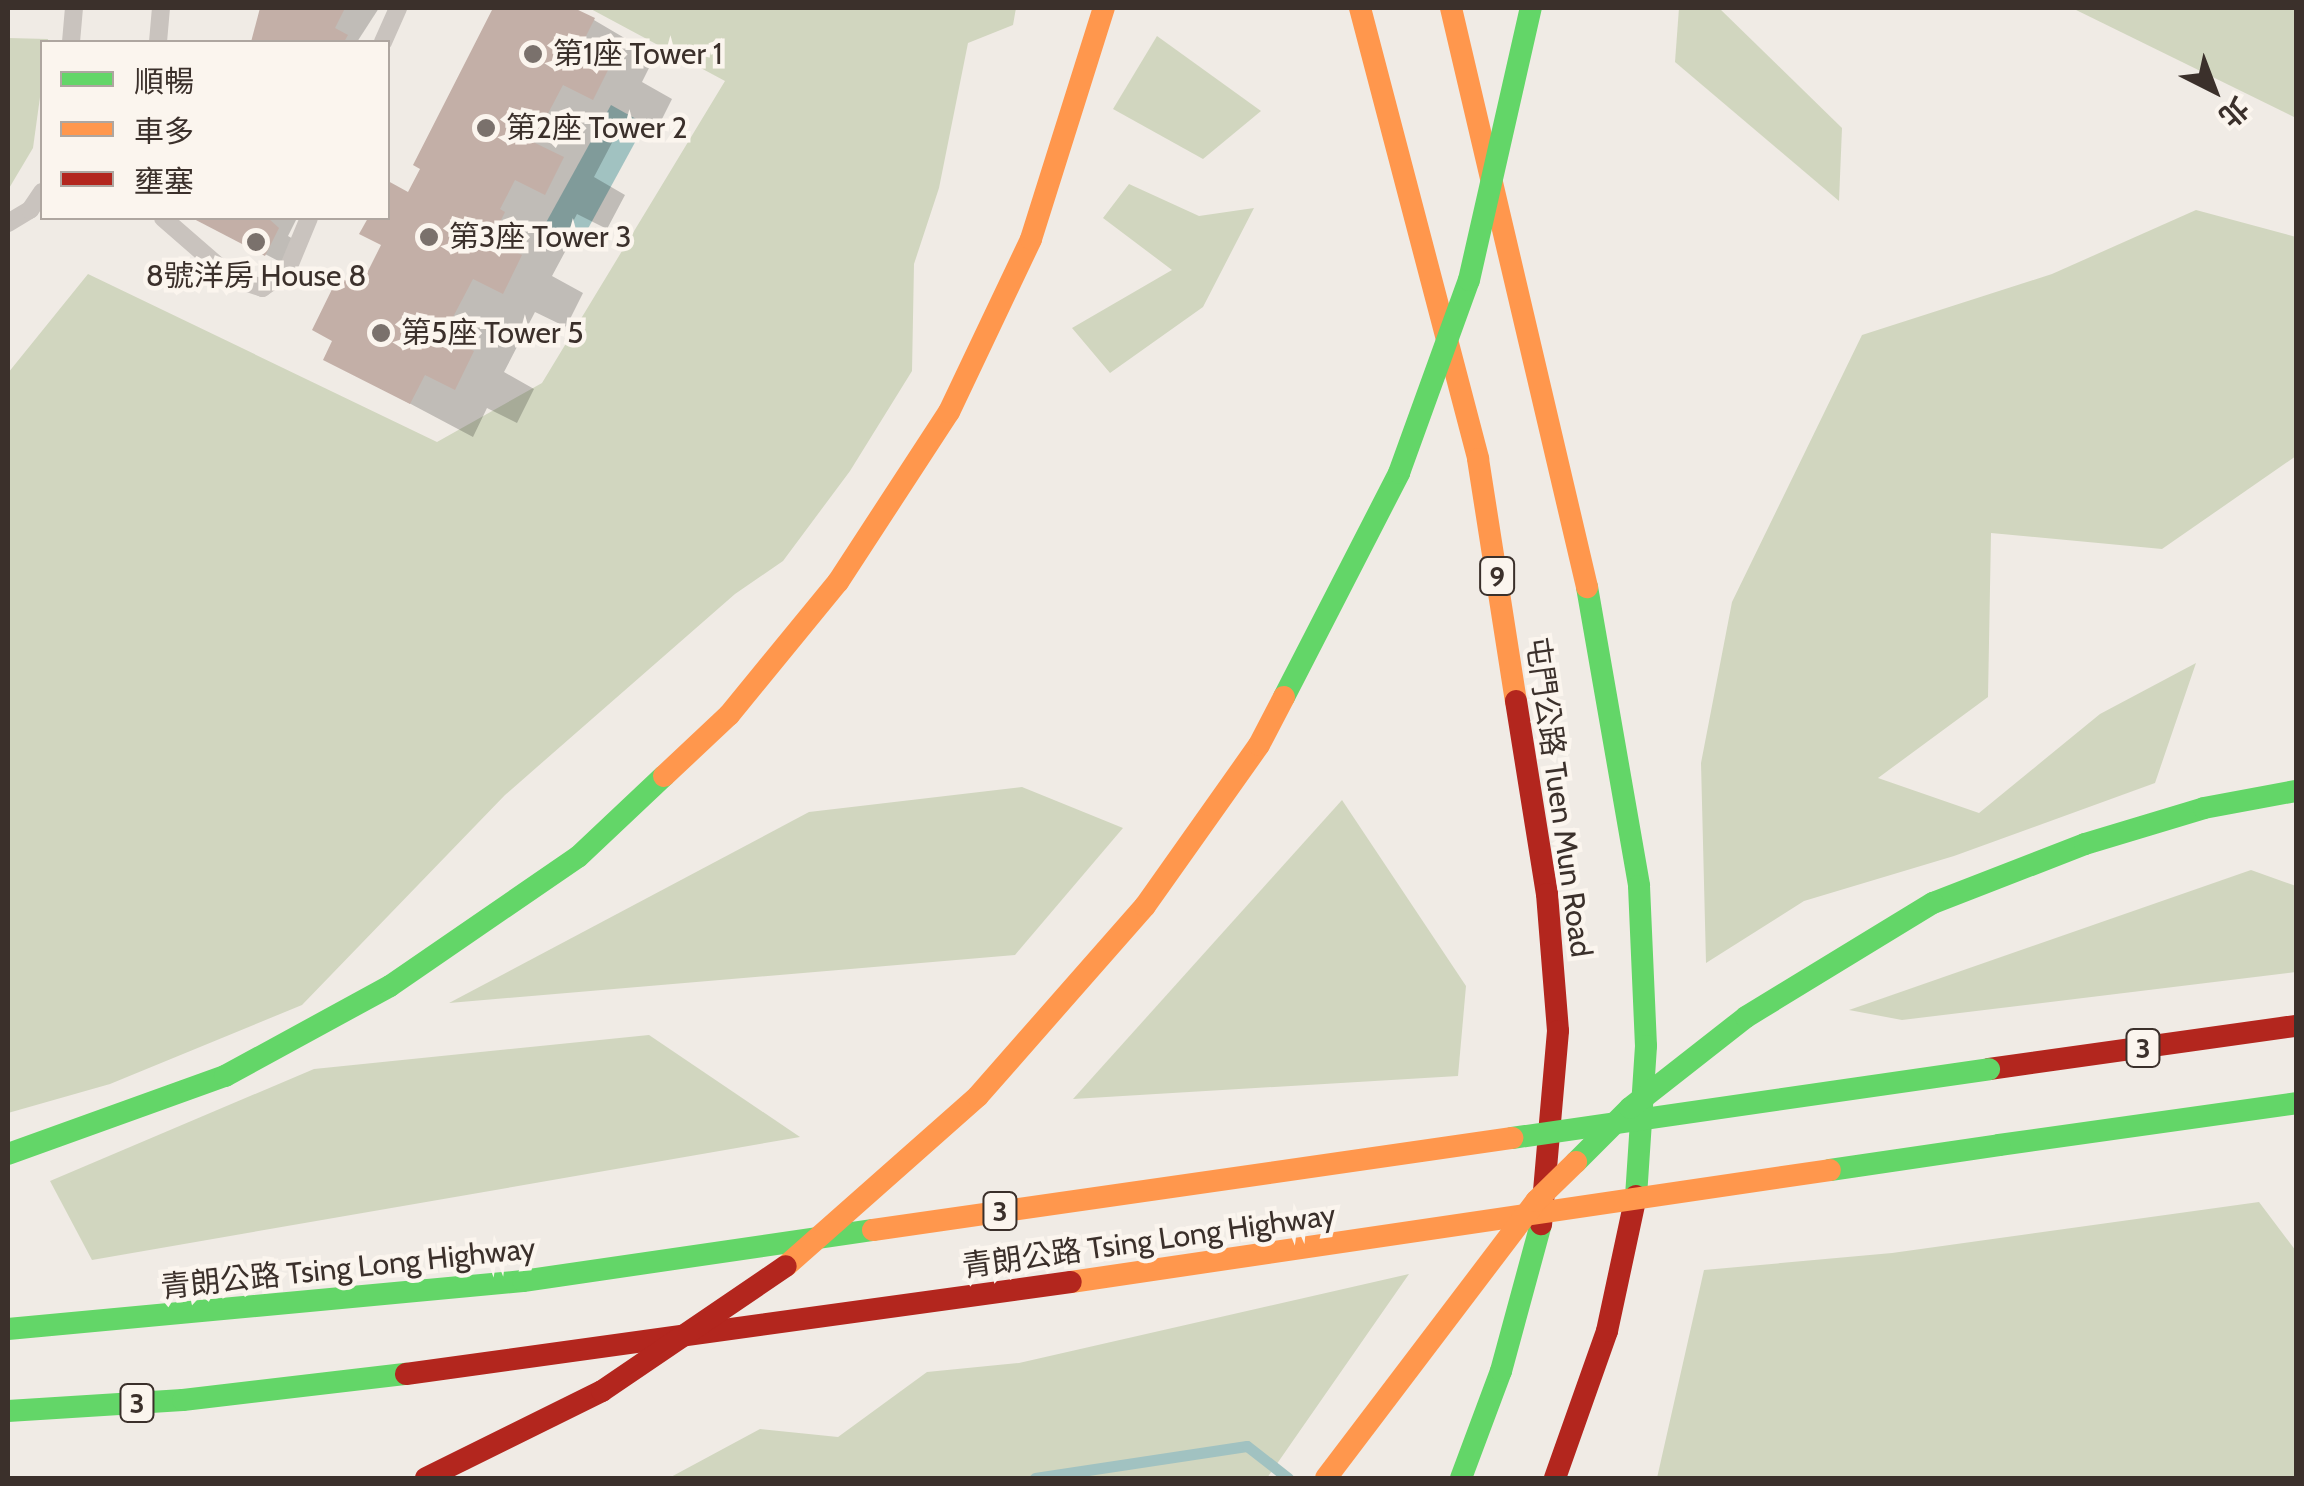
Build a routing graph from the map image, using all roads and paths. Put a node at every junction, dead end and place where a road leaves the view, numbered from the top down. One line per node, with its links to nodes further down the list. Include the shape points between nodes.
1 (74, 8): 8 (lane)
2 (160, 8): 9 (lane)
3 (398, 8): 10 (lane)
4 (1104, 8): 18 (highway, via 1059,164 1000,311 900,493 729,715 578,856 390,986 225,1076)
5 (1360, 8): 23 (highway, 屯門公路 Tuen Mun Road / 9, bridge, via 1478,459 1547,894 1558,1032 1554,1157 1501,1371)
6 (1451, 8): 24 (highway, 屯門公路 Tuen Mun Road, via 1542,375 1607,682 1639,886 1646,1046 1641,1146 1607,1331)
7 (1531, 8): 21 (highway, bridge, via 1468,280 1399,473 1259,744 1145,906 978,1096 790,1263 602,1391)
8 (71, 40)
9 (158, 40)
10 (384, 40)
11 (40, 195): 14 (lane)
12 (166, 220): 13 (lane, via 232,278 262,288 287,271)
13 (308, 220)
14 (8, 223)
15 (2296, 791): 22 (highway, bridge, via 2204,808 2085,844 1933,903 1746,1017 1630,1108 1536,1200)
16 (2296, 1026): 19 (highway, 青朗公路 Tsing Long Highway / 3, bridge, via 522,1282)
17 (2296, 1103): 20 (highway, 青朗公路 Tsing Long Highway / 3, bridge, via 560,1356 183,1400)
18 (8, 1154)
19 (8, 1329)
20 (8, 1411)
21 (426, 1478)
22 (1326, 1478)
23 (1461, 1478)
24 (1555, 1478)

